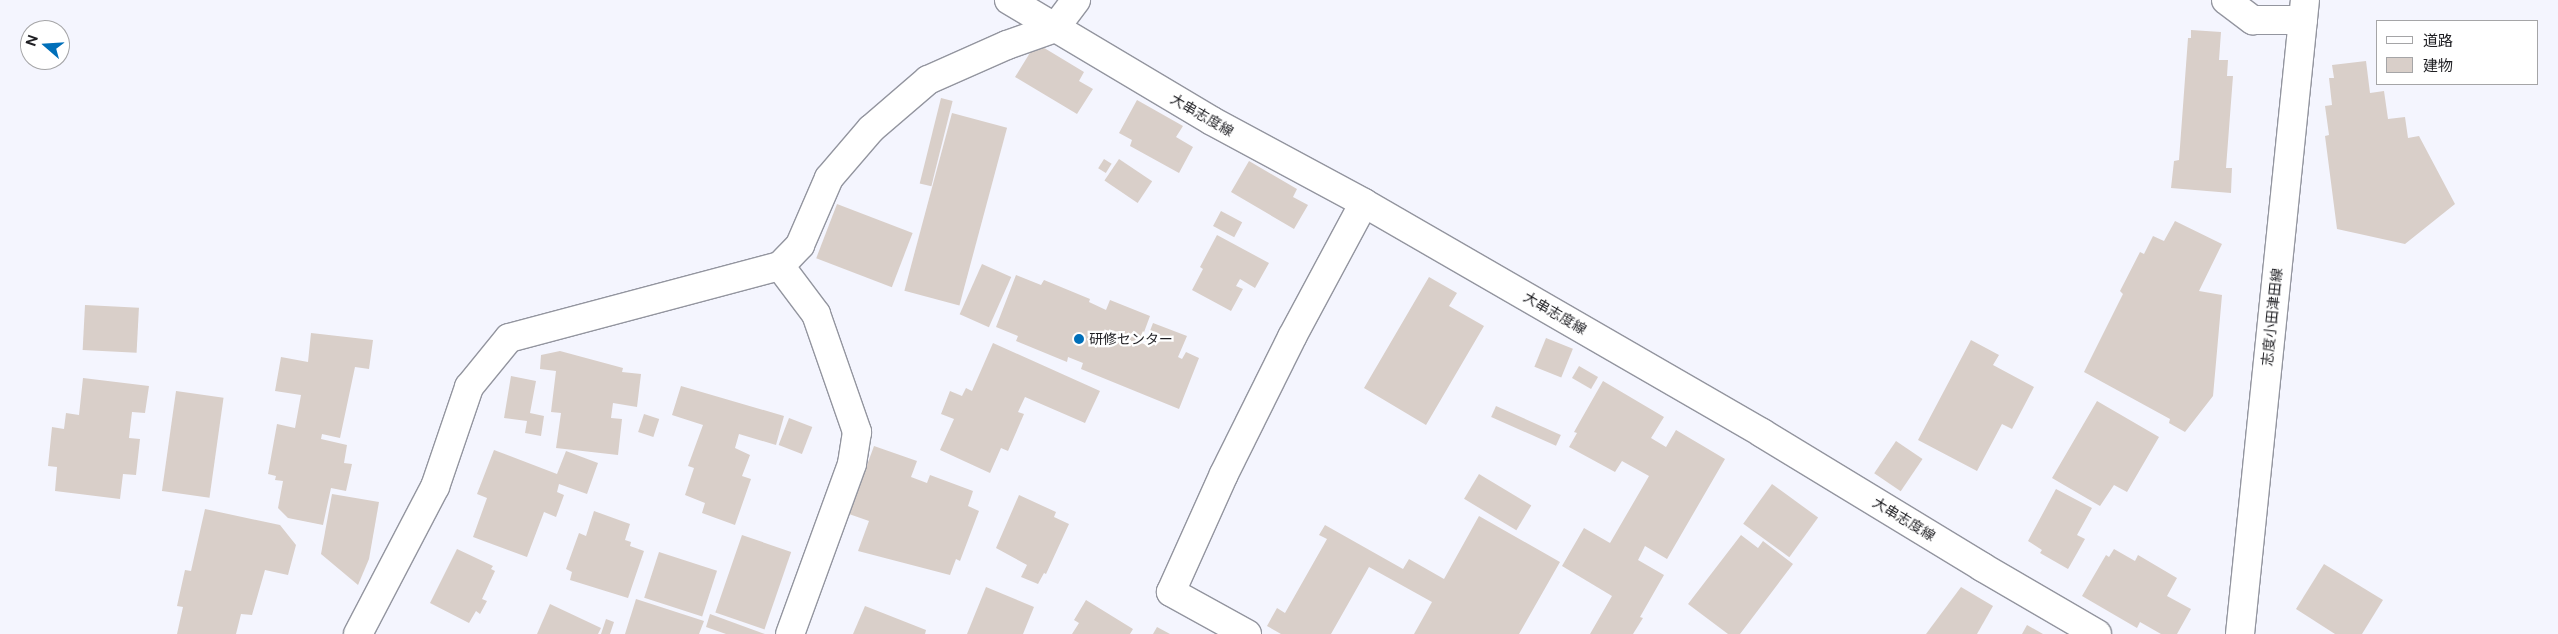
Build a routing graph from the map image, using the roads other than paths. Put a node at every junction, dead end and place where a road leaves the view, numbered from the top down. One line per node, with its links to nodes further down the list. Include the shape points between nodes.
1 (1009, 0): 5 (street, 大串志度線)
2 (1076, 0): 5 (street)
3 (2226, 0): 4 (street, via 2253,20)
4 (2304, 10): 12 (street, 志度小田津田線)
5 (1055, 28): 6 (street, 大串志度線, via 1212,121); 7 (street, via 928,80 871,129 829,178 800,245)
6 (1364, 203): 10 (street, via 1292,337 1171,592); 11 (street, 大串志度線, via 1762,433)
7 (780, 266): 8 (street, via 509,338 469,387 435,488); 9 (street, via 816,314 857,432 852,464)
8 (358, 634)
9 (790, 634)
10 (1247, 634)
11 (2097, 634)
12 (2240, 634)

